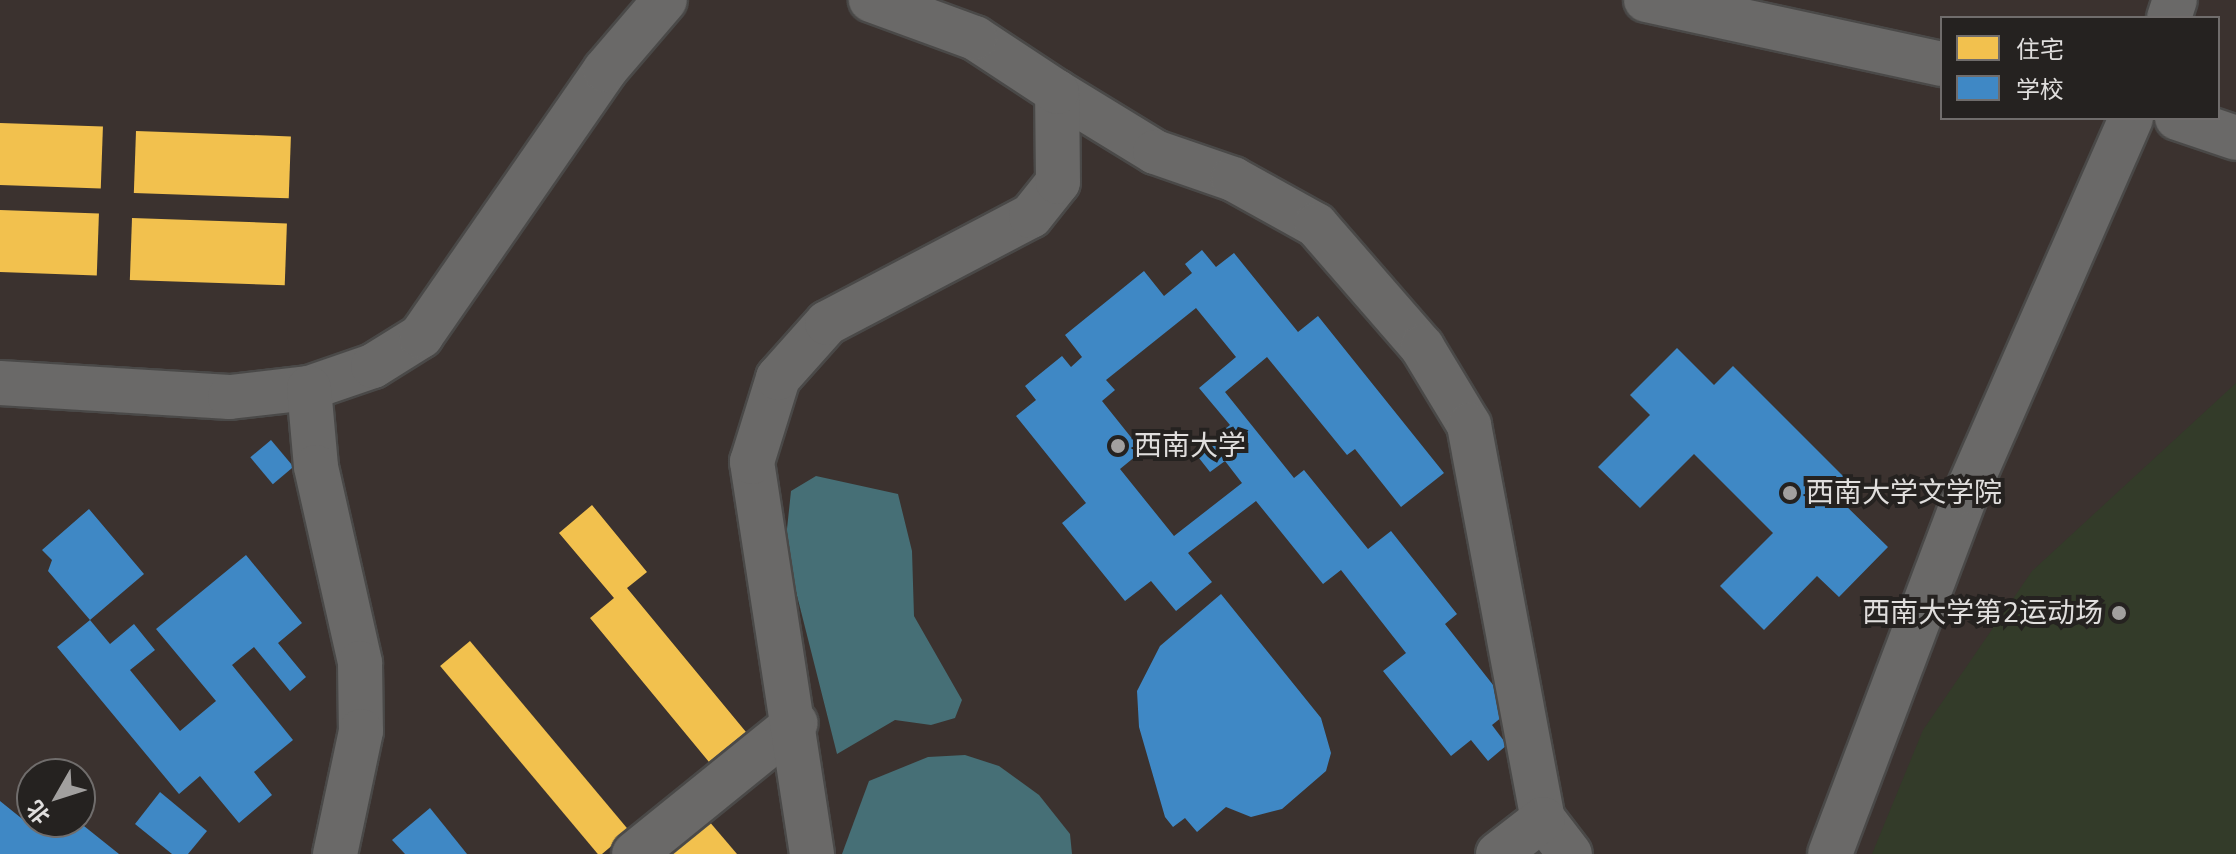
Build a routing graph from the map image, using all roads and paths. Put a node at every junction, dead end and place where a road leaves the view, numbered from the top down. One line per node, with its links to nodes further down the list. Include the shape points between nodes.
1 (665, 0): 11 (lane, via 605,70 421,336 373,366)
2 (871, 0): 6 (lane, via 975,38)
3 (1646, 0): 4 (lane)
4 (1711, 7): 5 (lane)
5 (1940, 64)
6 (1057, 92): 12 (lane, via 1058,182 1031,216 827,323 778,378 752,462); 13 (lane, via 1155,152 1233,179 1316,225 1422,347 1469,425)
7 (2130, 120): 19 (lane, via 1967,492)
8 (2183, 120): 9 (lane)
9 (2236, 138)
10 (0, 383): 11 (lane, via 230,397)
11 (309, 388): 14 (lane, via 316,467 360,663 361,731)
12 (796, 723): 15 (lane); 16 (lane)
13 (1543, 819): 17 (lane); 18 (lane)
14 (335, 854)
15 (634, 854)
16 (812, 854)
17 (1498, 854)
18 (1570, 854)
19 (1830, 854)

